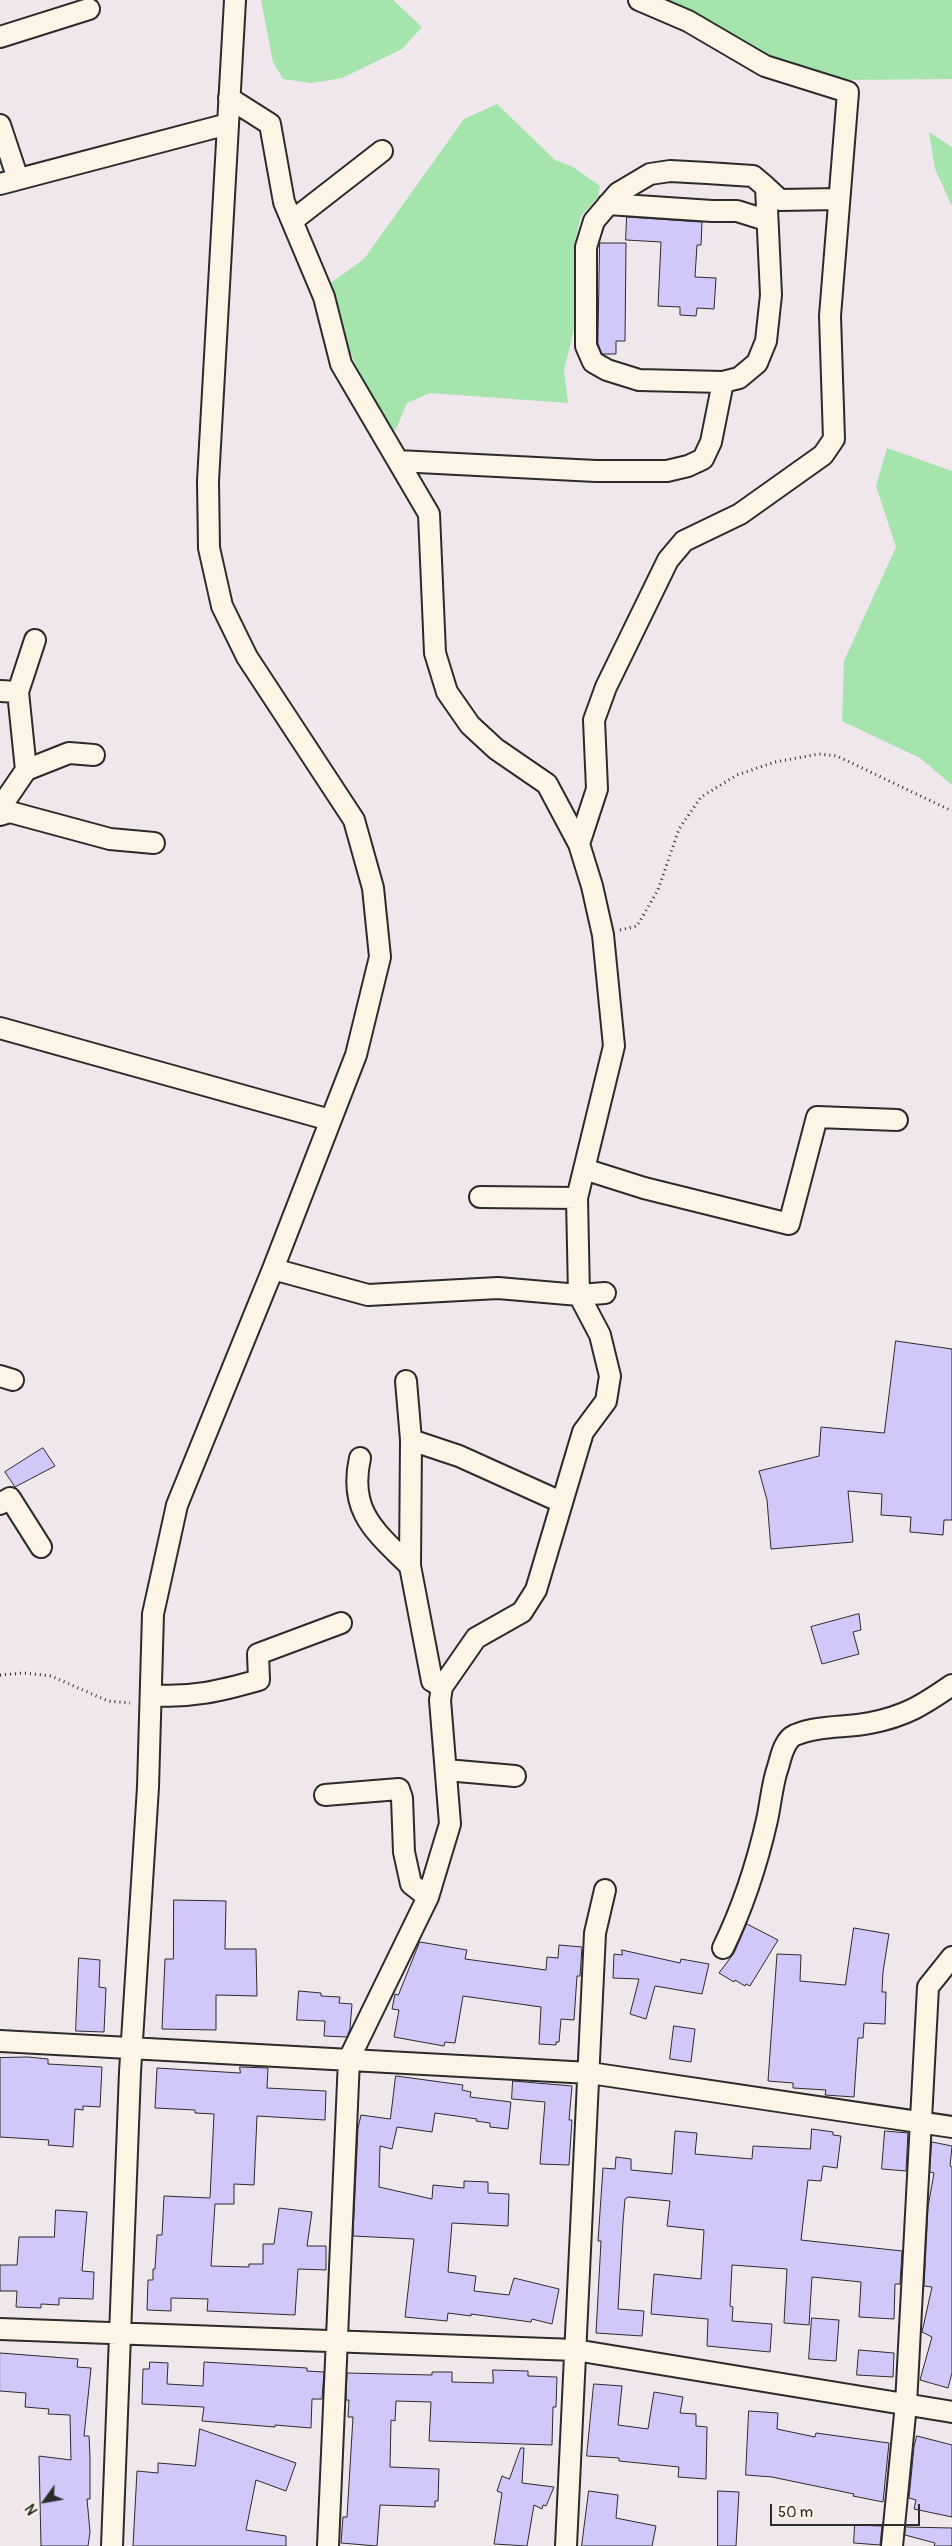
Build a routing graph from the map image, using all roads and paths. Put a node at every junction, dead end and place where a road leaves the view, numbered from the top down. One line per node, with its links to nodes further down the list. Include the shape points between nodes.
1 (235, 0): 5 (street)
2 (639, 0): 11 (street, via 688,21 765,66 848,92)
3 (89, 10): 4 (street)
4 (0, 37)
5 (230, 98): 6 (street); 14 (street, via 270,124 278,176)
6 (228, 124): 9 (street); 28 (street, via 208,480 209,548 222,606 248,657 354,820 373,888 380,957 356,1056)
7 (0, 125): 9 (street)
8 (382, 150): 14 (street)
9 (9, 182)
10 (766, 187): 11 (street, via 780,200); 12 (street, via 753,176 670,171 650,174 618,193); 13 (street)
11 (839, 199): 25 (street, via 830,316 834,439 823,456 740,514 684,541 668,560 606,687 594,720 597,789)
12 (608, 204): 13 (street, via 737,211); 15 (street, via 594,221 586,247 586,346 593,362 639,380)
13 (766, 220): 15 (street, via 771,295 766,341 757,363 740,378)
14 (292, 221): 16 (street, via 324,297 341,364)
15 (723, 382): 16 (street, via 711,442 703,459 688,466 667,471 596,471)
16 (398, 461): 25 (street, via 429,514 435,653 447,692 470,725 496,749 547,784)
17 (35, 640): 18 (street)
18 (9, 691): 20 (street)
19 (94, 755): 20 (street, via 69,753)
20 (26, 770): 21 (street)
21 (0, 808)
22 (952, 811): 26 (path, via 837,756 810,755 737,775 701,797 679,829 658,890 637,926)
23 (0, 815): 24 (street, via 10,812 110,839)
24 (154, 843)
25 (579, 844): 26 (street)
26 (603, 935): 30 (street, via 614,1046)
27 (0, 1028): 28 (street)
28 (330, 1120): 33 (street)
29 (897, 1120): 30 (street, via 817,1117 789,1224 644,1188)
30 (584, 1169): 32 (street)
31 (480, 1196): 32 (street)
32 (577, 1198): 35 (street)
33 (273, 1269): 35 (street, via 368,1295 498,1288); 47 (street, via 177,1505 153,1614)
34 (605, 1293): 35 (street)
35 (579, 1295): 39 (street, via 600,1335 610,1376 606,1401 583,1432)
36 (406, 1381): 37 (street)
37 (411, 1440): 39 (street, via 459,1456); 42 (street)
38 (360, 1458): 42 (street, via 357,1471 360,1508 367,1522)
39 (562, 1502): 46 (street, via 536,1590 522,1612 476,1638)
40 (0, 1504): 41 (street, via 10,1498)
41 (41, 1547)
42 (410, 1566): 46 (street, via 432,1681)
43 (341, 1623): 47 (street, via 258,1654 258,1680 180,1698)
44 (0, 1675): 48 (path, via 52,1676 108,1701)
45 (952, 1685): 54 (street, via 907,1714 869,1723 826,1727 794,1736 786,1745 776,1773 751,1879)
46 (442, 1687): 49 (street, via 440,1700)
47 (151, 1695): 57 (street)
48 (130, 1703)
49 (446, 1770): 50 (street); 53 (street, via 450,1824)
50 (515, 1776)
51 (325, 1795): 53 (street, via 399,1789 404,1852 411,1884)
52 (604, 1890): 59 (street, via 595,1933)
53 (428, 1897): 58 (street)
54 (723, 1948)
55 (952, 1957): 60 (street, via 928,1987)
56 (0, 2041): 57 (street)
57 (131, 2048): 58 (street); 63 (street)
58 (349, 2059): 59 (street); 64 (street)
59 (590, 2073): 60 (street); 65 (street)
60 (922, 2122): 61 (street); 66 (street)
61 (952, 2127)
62 (0, 2329): 63 (street)
63 (118, 2334): 64 (street); 68 (street)
64 (337, 2342): 65 (street); 69 (street)
65 (575, 2350): 66 (street); 70 (street)
66 (906, 2404): 67 (street); 71 (street)
67 (952, 2412)
68 (112, 2546)
69 (328, 2546)
70 (566, 2546)
71 (892, 2546)

